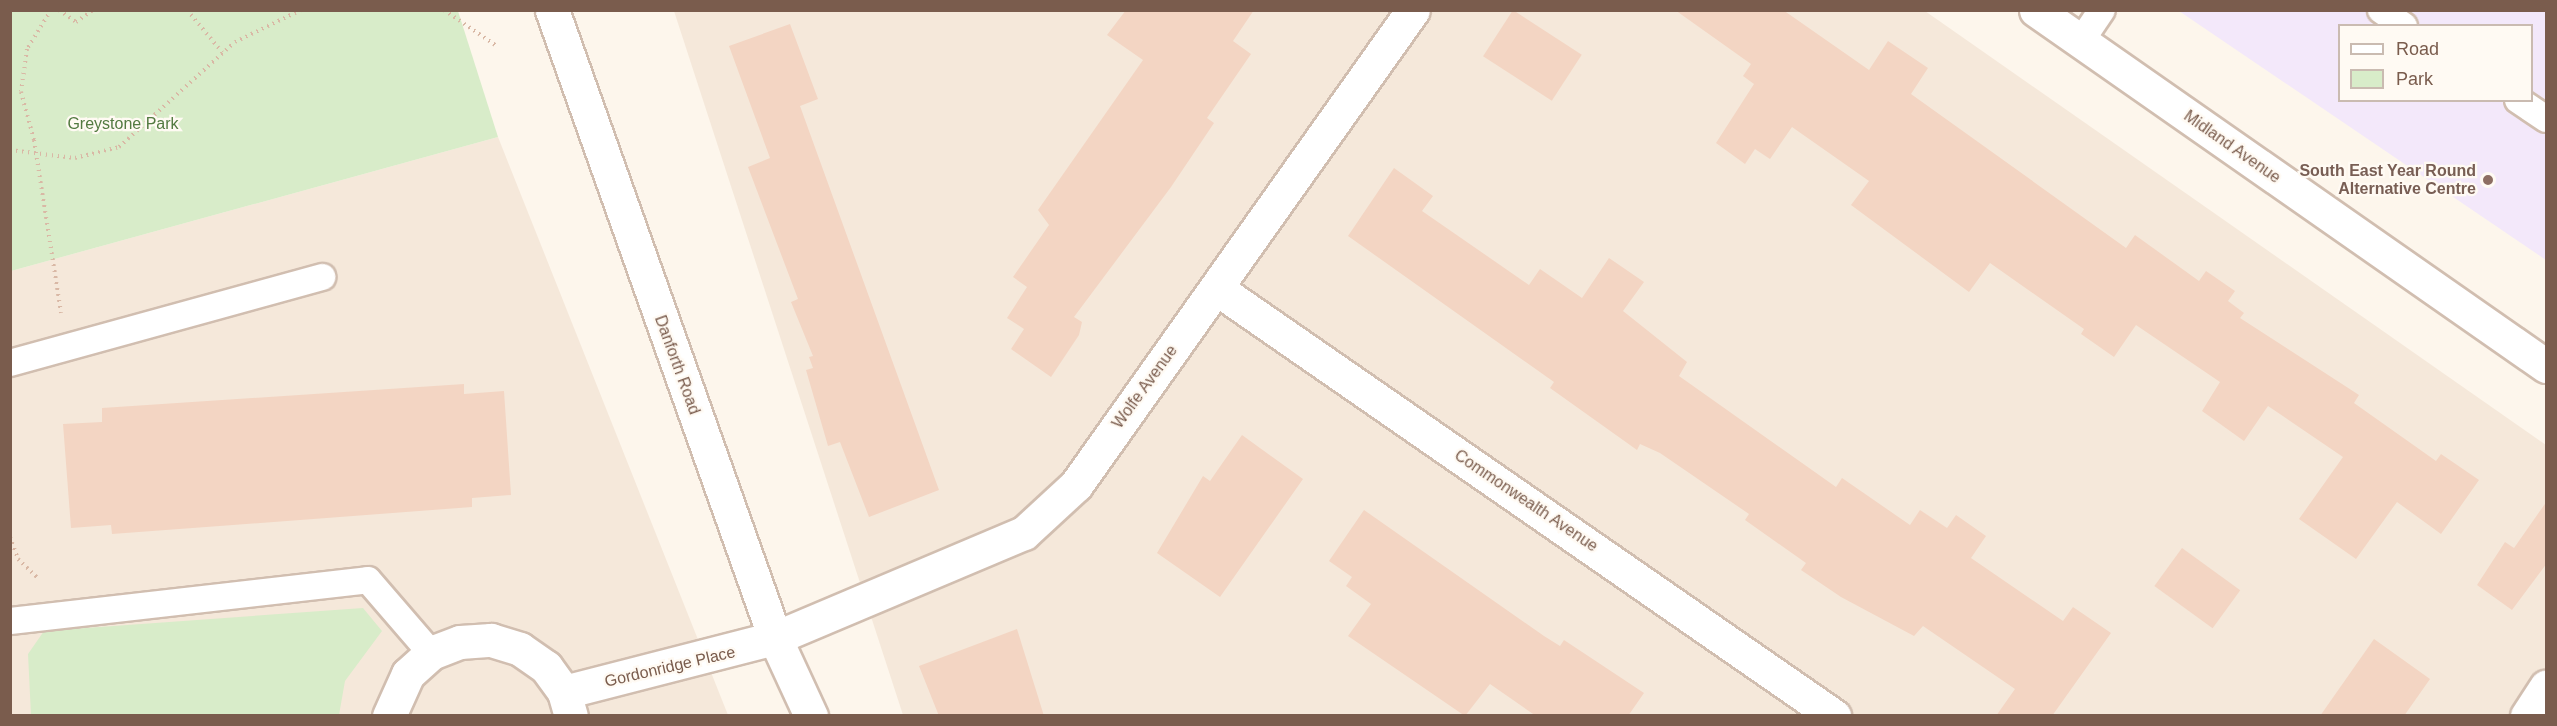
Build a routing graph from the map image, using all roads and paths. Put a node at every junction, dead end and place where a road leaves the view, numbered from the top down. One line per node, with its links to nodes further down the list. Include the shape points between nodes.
1 (51, 10): 19 (path, via 27,50 21,79)
2 (59, 10): 3 (path, via 76,22)
3 (93, 10)
4 (187, 10): 15 (path)
5 (302, 10): 15 (path)
6 (444, 10): 14 (path)
7 (552, 10): 26 (street, Danforth Road)
8 (1413, 10): 21 (street, Wolfe Avenue)
9 (2036, 10): 13 (street, Midland Avenue)
10 (2102, 10): 13 (lane)
11 (2381, 10): 12 (lane)
12 (2401, 24)
13 (2081, 41): 24 (street, Midland Avenue)
14 (498, 47)
15 (222, 52): 19 (path, via 119,147 84,157)
16 (2521, 102): 17 (lane)
17 (2547, 119)
18 (10, 150): 19 (path)
19 (37, 157): 22 (path)
20 (322, 277): 22 (lane)
21 (1216, 288): 26 (street, Wolfe Avenue, via 1076,485 1024,533); 32 (street, Commonwealth Avenue)
22 (66, 350): 23 (lane)
23 (10, 363)
24 (2547, 366)
25 (10, 621): 27 (lane, via 368,580)
26 (775, 638): 29 (street, Gordonridge Place); 31 (street, Danforth Road)
27 (431, 653): 29 (street, Gordonridge Place, via 460,642 491,640 537,661); 30 (street, Gordonridge Place, via 408,674)
28 (2547, 687): 33 (street)
29 (567, 704)
30 (389, 716)
31 (811, 716)
32 (1834, 716)
33 (2527, 716)

